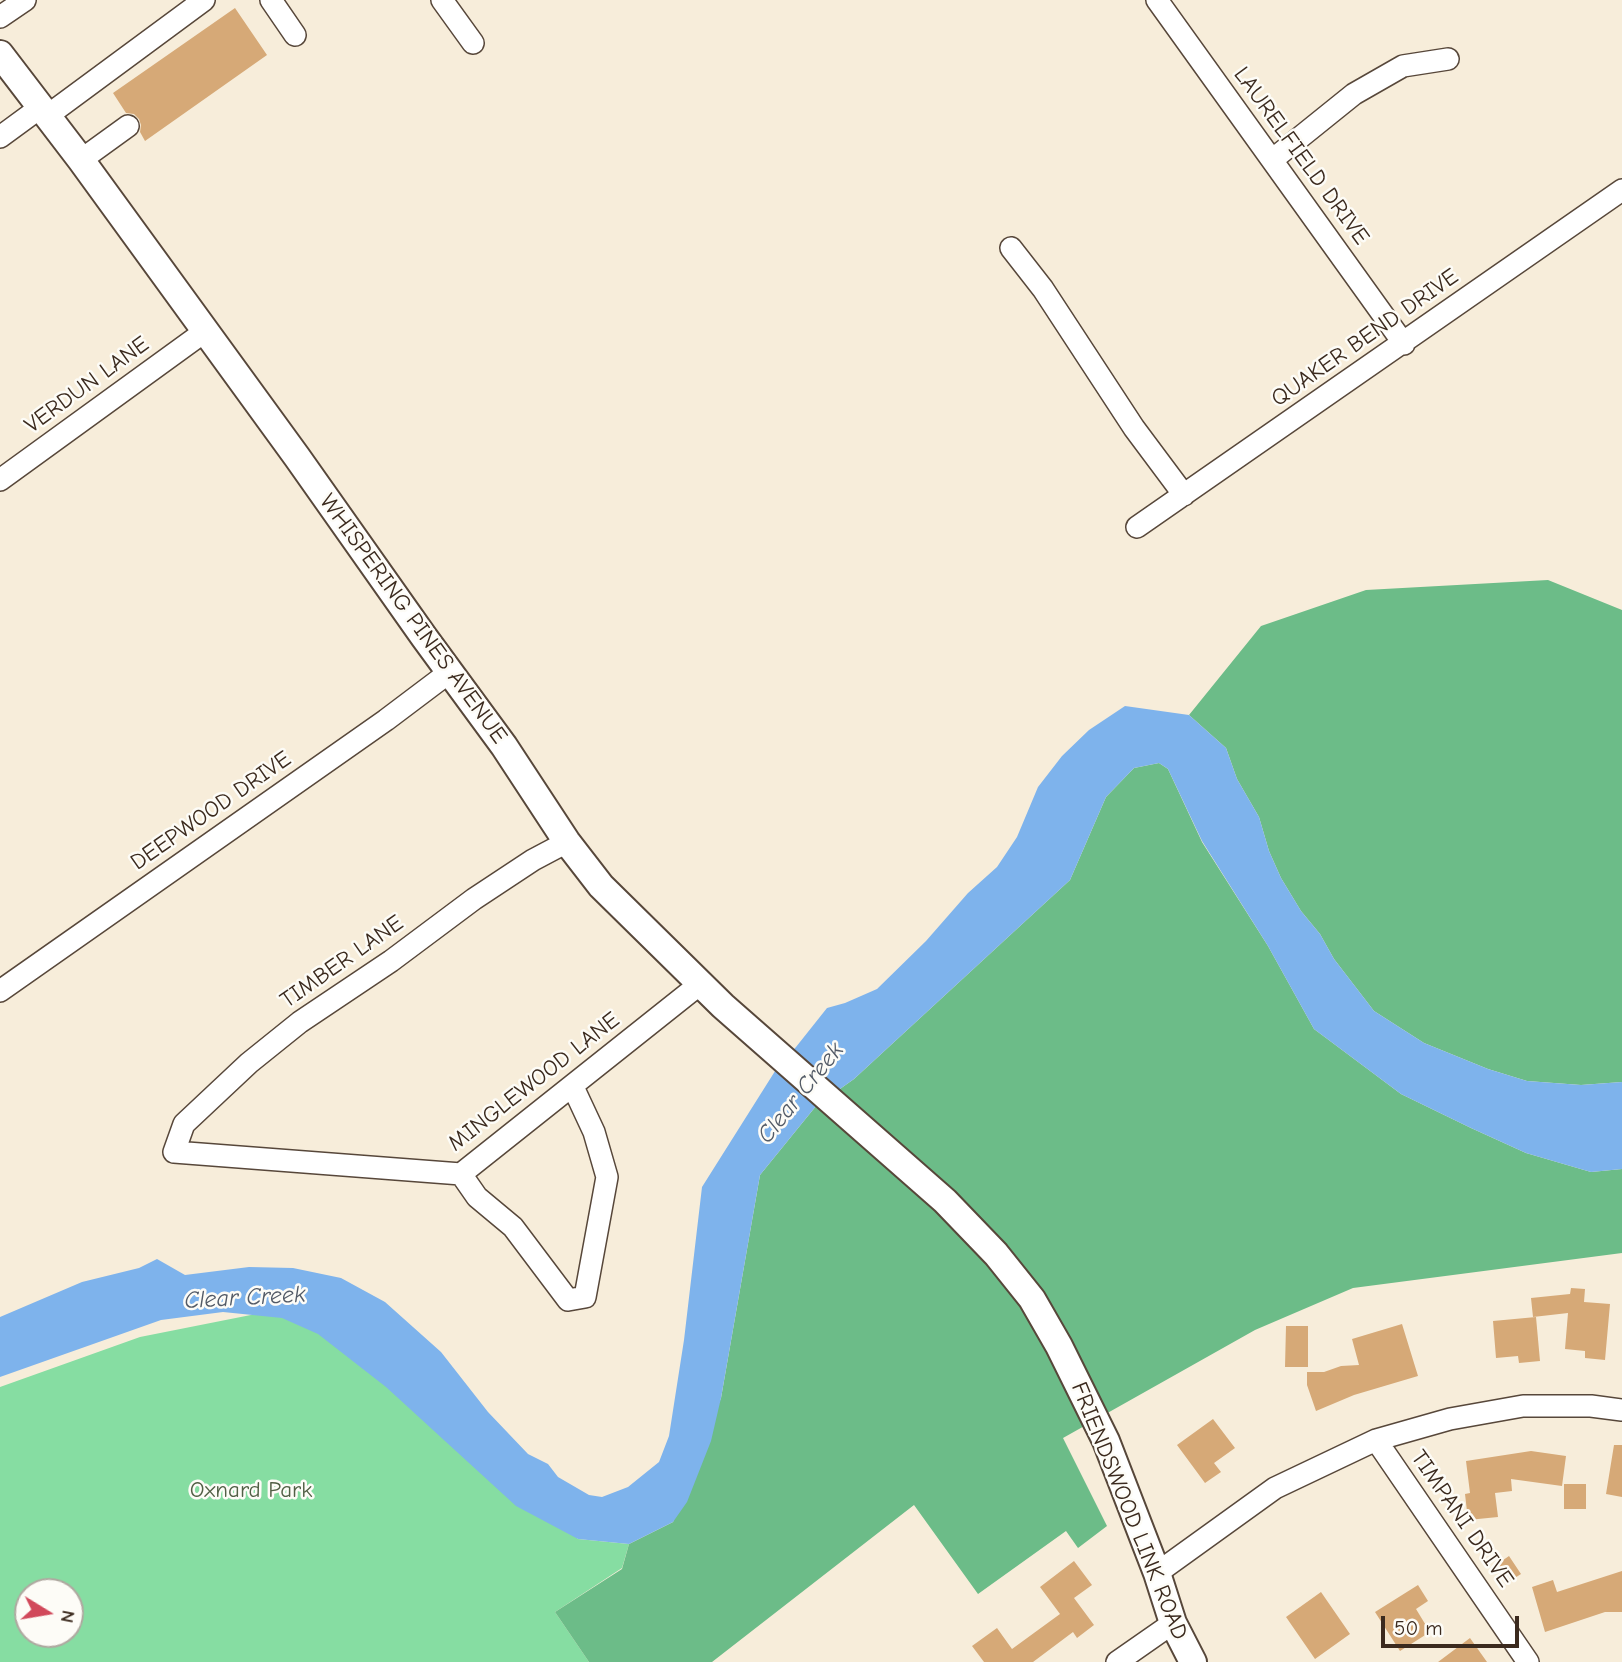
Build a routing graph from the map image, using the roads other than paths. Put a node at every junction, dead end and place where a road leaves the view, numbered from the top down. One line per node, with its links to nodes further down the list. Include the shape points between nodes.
1 (25, 0): 6 (street)
2 (271, 0): 7 (street)
3 (442, 0): 8 (street)
4 (1157, 0): 15 (street, LAURELFIELD DRIVE)
5 (190, 4): 11 (street)
6 (0, 17)
7 (295, 35)
8 (473, 43)
9 (0, 54): 11 (main road, WHISPERING PINES AVENUE)
10 (1448, 59): 15 (street, via 1393,71 1354,94)
11 (44, 112): 13 (street); 14 (main road, WHISPERING PINES AVENUE)
12 (128, 127): 14 (street)
13 (0, 137)
14 (81, 160): 18 (main road, WHISPERING PINES AVENUE)
15 (1272, 160): 19 (street, LAURELFIELD DRIVE)
16 (1622, 190): 19 (street, QUAKER BEND DRIVE)
17 (1011, 248): 21 (street)
18 (204, 332): 20 (street, VERDUN LANE); 23 (main road, WHISPERING PINES AVENUE)
19 (1404, 344): 21 (street, QUAKER BEND DRIVE)
20 (0, 480)
21 (1184, 495): 22 (street, QUAKER BEND DRIVE)
22 (1137, 527)
23 (451, 671): 24 (main road, WHISPERING PINES AVENUE); 26 (street, DEEPWOOD DRIVE)
24 (567, 842): 25 (main road, WHISPERING PINES AVENUE, via 601,886); 29 (street, TIMBER LANE, via 474,899 300,1022 184,1124)
25 (700, 984): 27 (street, MINGLEWOOD LANE); 28 (main road, WHISPERING PINES AVENUE)
26 (2, 985)
27 (572, 1087): 30 (street, MINGLEWOOD LANE); 30 (street, via 594,1132 607,1177 585,1297 568,1300 513,1227 477,1197)
28 (875, 1139): 33 (main road, FRIENDSWOOD LINK ROAD, via 945,1201 1032,1299 1106,1441)
29 (174, 1152): 30 (street, MINGLEWOOD LANE)
30 (461, 1174)
31 (1622, 1410): 32 (street, via 1523,1406 1450,1419)
32 (1376, 1440): 33 (street, via 1275,1488); 37 (street, TIMPANI DRIVE)
33 (1157, 1573): 34 (main road, FRIENDSWOOD LINK ROAD)
34 (1173, 1622): 35 (street); 36 (main road, FRIENDSWOOD LINK ROAD)
35 (1117, 1662)
36 (1193, 1662)
37 (1528, 1662)

